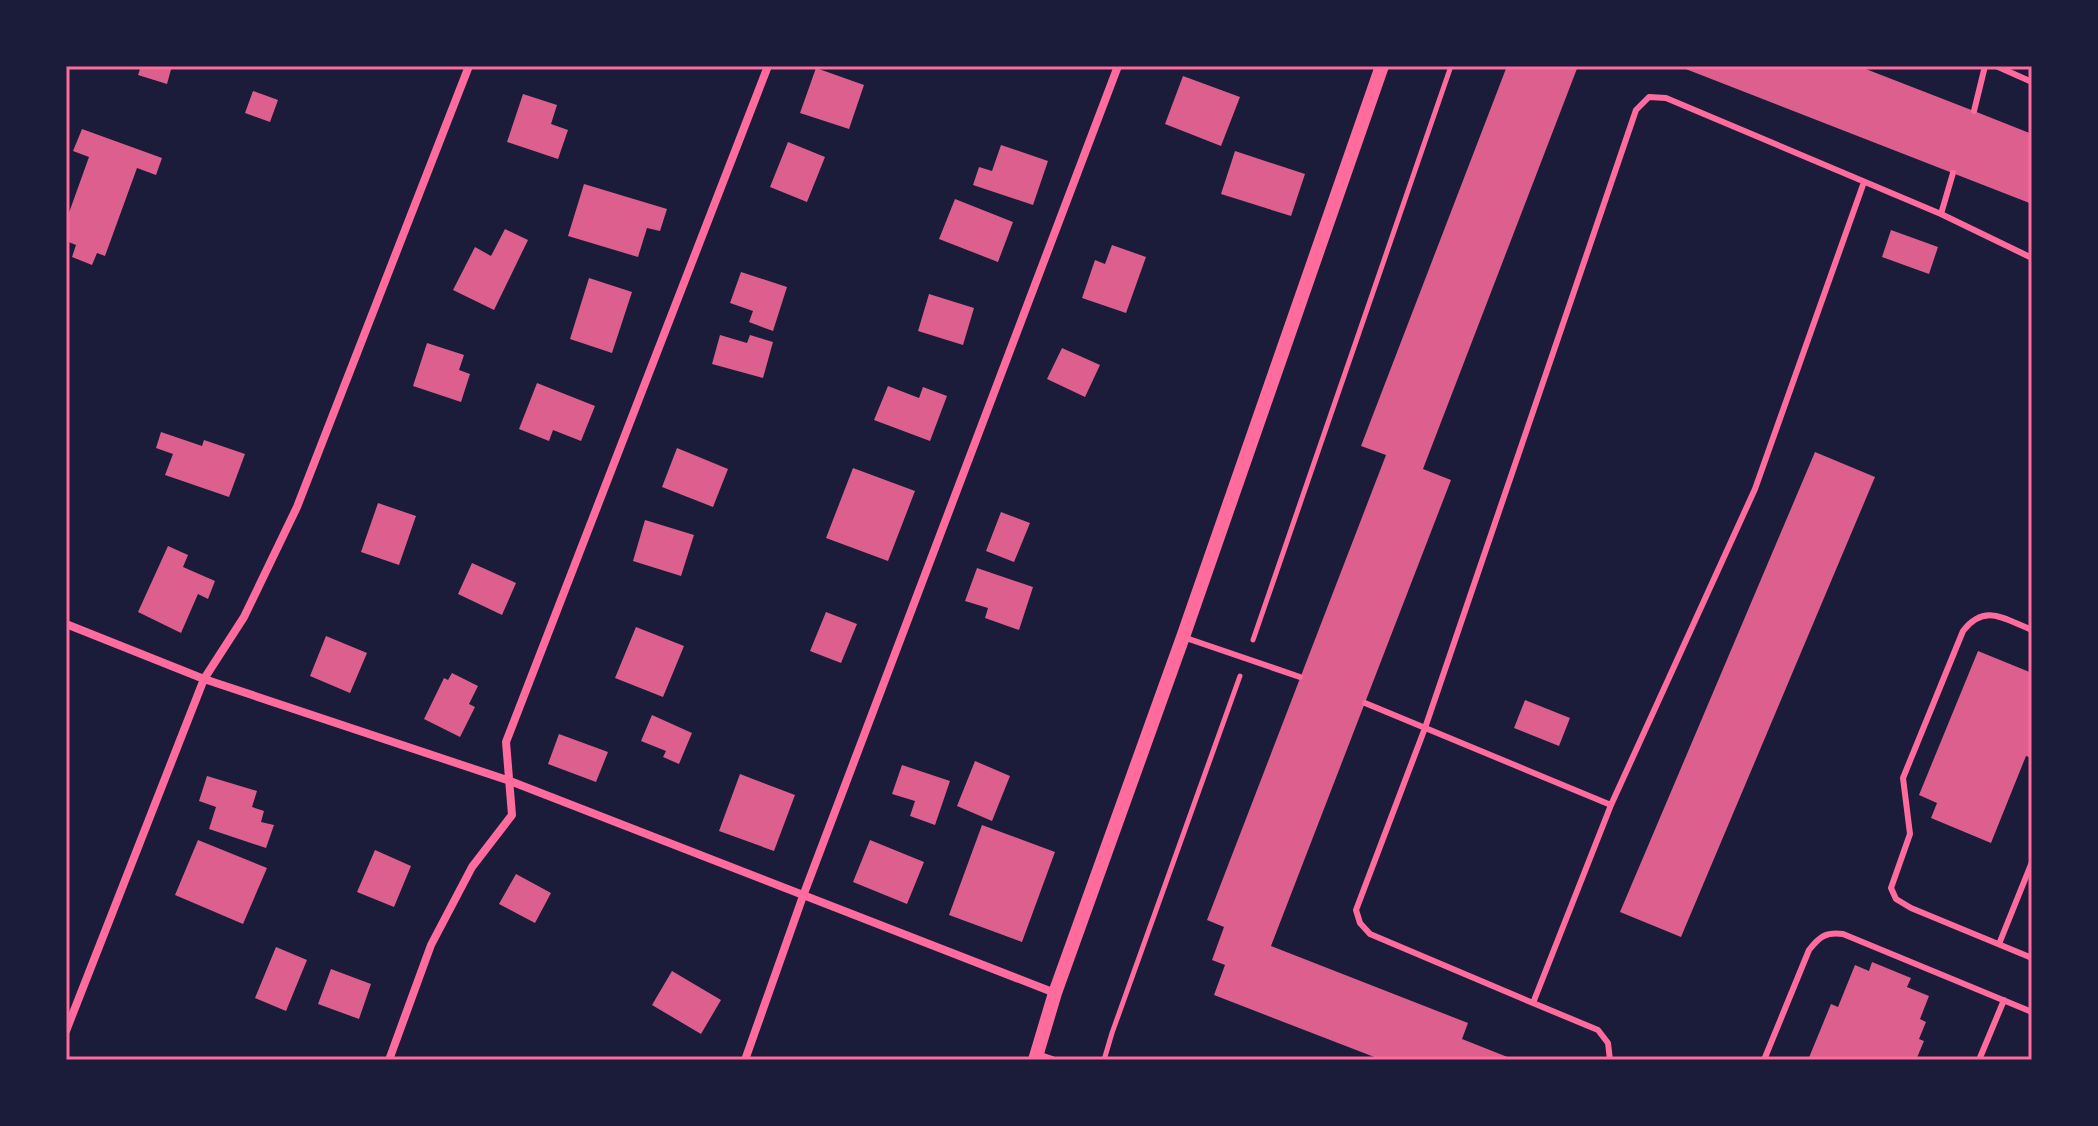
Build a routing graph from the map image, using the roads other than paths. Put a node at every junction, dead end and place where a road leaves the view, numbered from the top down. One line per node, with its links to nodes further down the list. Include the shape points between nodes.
1 (469, 66): 17 (street, via 297,507 244,617)
2 (768, 66): 20 (street, via 506,742)
3 (1118, 66): 23 (street)
4 (1382, 66): 15 (street)
5 (1985, 66): 8 (lane)
6 (1996, 66): 7 (lane)
7 (2032, 82)
8 (1974, 111)
9 (1953, 173): 11 (lane)
10 (1864, 182): 11 (lane); 19 (lane, via 1666,98 1649,97 1636,110); 21 (lane, via 1755,489)
11 (1941, 214): 12 (lane)
12 (2032, 258)
13 (66, 624): 17 (street)
14 (2032, 630): 24 (lane, via 1983,614 1963,631 1903,778 1910,834 1891,888 1896,899 1911,908)
15 (1183, 637): 16 (lane); 26 (street)
16 (1300, 677)
17 (204, 679): 20 (street); 30 (street)
18 (1365, 703): 19 (lane)
19 (1425, 728): 21 (lane); 28 (lane, via 1356,910 1360,923 1370,934)
20 (510, 781): 23 (street); 32 (street, via 512,815 472,867 431,945)
21 (1611, 805): 28 (lane)
22 (2032, 862): 24 (lane)
23 (803, 896): 26 (street); 33 (street)
24 (1999, 944): 25 (lane)
25 (2032, 958)
26 (1055, 993): 31 (street)
27 (2004, 1000): 29 (lane); 36 (lane, via 1830,932 1818,937 1809,950); 37 (lane)
28 (1533, 1003): 35 (lane, via 1598,1030 1608,1043)
29 (2032, 1012)
30 (66, 1031)
31 (1036, 1057): 34 (street)
32 (389, 1060)
33 (745, 1060)
34 (1052, 1060)
35 (1610, 1060)
36 (1764, 1060)
37 (1979, 1060)

